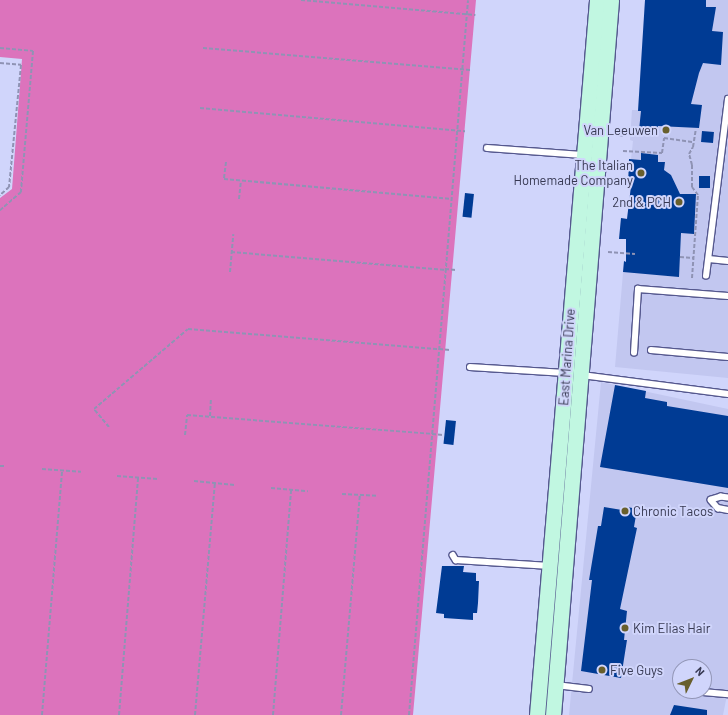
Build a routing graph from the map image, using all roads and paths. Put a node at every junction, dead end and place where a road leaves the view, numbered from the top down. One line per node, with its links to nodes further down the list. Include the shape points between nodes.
1 (301, 0): 5 (path)
2 (468, 0): 5 (path)
3 (597, 0): 22 (main road, East Marina Drive)
4 (611, 0): 22 (main road, East Marina Drive)
5 (467, 14): 6 (path); 10 (path)
6 (475, 15)
7 (0, 48): 28 (path, via 32,51 21,192)
8 (203, 48): 10 (path)
9 (0, 63): 25 (path, via 21,65 10,187)
10 (462, 70): 11 (path); 15 (path)
11 (470, 70)
12 (728, 99): 35 (lane)
13 (200, 108): 15 (path)
14 (696, 129): 19 (path)
15 (457, 130): 16 (path); 27 (path)
16 (464, 131)
17 (619, 135): 18 (path)
18 (624, 136)
19 (694, 142): 21 (path, via 664,138 662,153); 34 (path, via 689,154 692,187 698,195)
20 (487, 148): 22 (lane)
21 (623, 151)
22 (591, 155): 51 (main road, East Marina Drive, via 568,329)
23 (226, 162): 24 (path, via 224,180)
24 (241, 181): 26 (path); 27 (path)
25 (0, 195)
26 (239, 199)
27 (452, 200): 38 (path)
28 (0, 210)
29 (233, 234): 30 (path)
30 (232, 252): 37 (path); 40 (path)
31 (608, 252): 32 (path)
32 (636, 254)
33 (680, 257): 34 (path)
34 (694, 258): 42 (path)
35 (709, 258): 36 (lane); 41 (lane)
36 (728, 261)
37 (439, 269): 38 (path); 39 (path)
38 (446, 270): 45 (path)
39 (456, 270)
40 (230, 272)
41 (706, 276)
42 (692, 278)
43 (728, 296): 48 (lane, via 638,289)
44 (430, 348): 45 (path); 46 (path); 55 (path, via 188,329 94,409)
45 (439, 349): 57 (path)
46 (450, 350)
47 (651, 350): 49 (lane)
48 (634, 353)
49 (728, 357)
50 (470, 366): 51 (lane)
51 (573, 374): 52 (lane); 80 (main road, East Marina Drive)
52 (728, 394)
53 (211, 399): 54 (path)
54 (210, 416): 56 (path); 58 (path, via 187,415)
55 (109, 426)
56 (424, 434): 57 (path); 59 (path)
57 (432, 434): 90 (path)
58 (185, 435)
59 (442, 435)
60 (0, 466): 61 (path)
61 (5, 466)
62 (42, 469): 63 (path)
63 (62, 471): 64 (path); 85 (path)
64 (82, 472)
65 (118, 476): 66 (path)
66 (138, 477): 67 (path); 86 (path)
67 (158, 479)
68 (194, 481): 69 (path)
69 (215, 483): 70 (path); 87 (path)
70 (235, 485)
71 (271, 488): 72 (path)
72 (291, 490): 73 (path); 88 (path)
73 (308, 491)
74 (342, 494): 75 (path)
75 (360, 495): 76 (path); 89 (path)
76 (377, 496)
77 (728, 498): 78 (lane, via 711,500 718,508)
78 (728, 510)
79 (453, 555): 80 (lane, via 456,560)
80 (557, 566): 81 (main road, East Marina Drive); 91 (main road, East Marina Drive)
81 (556, 685): 82 (lane); 92 (main road, East Marina Drive)
82 (589, 689)
83 (712, 693): 84 (lane)
84 (728, 694)
85 (42, 715)
86 (119, 715)
87 (196, 715)
88 (273, 715)
89 (341, 715)
90 (409, 715)
91 (538, 715)
92 (553, 715)

